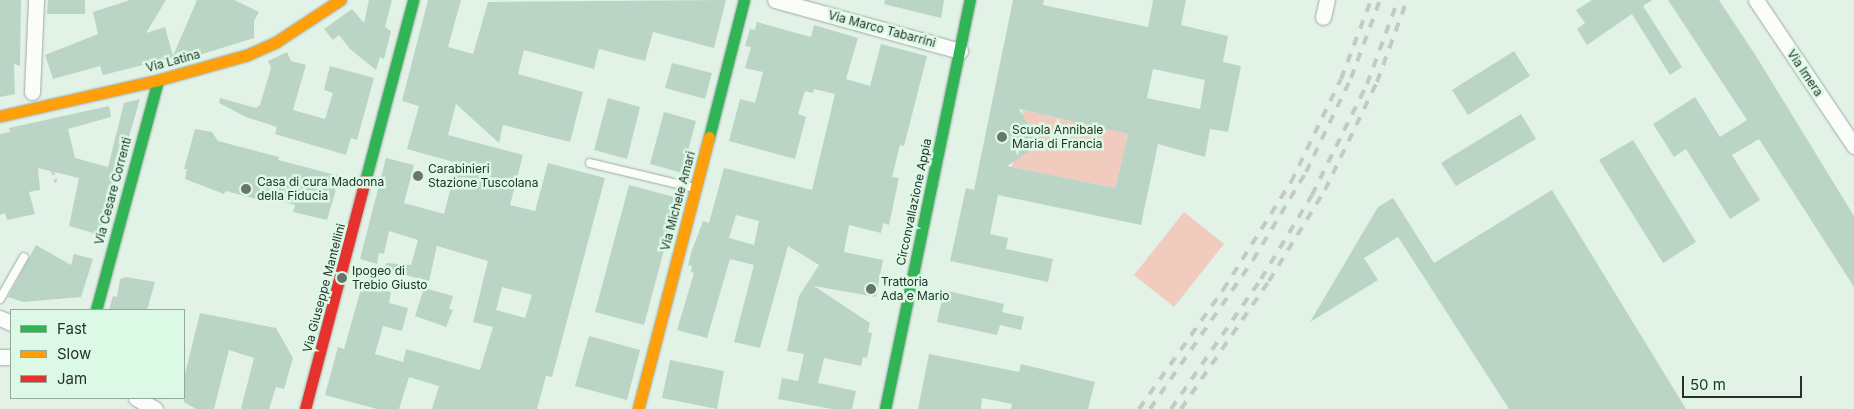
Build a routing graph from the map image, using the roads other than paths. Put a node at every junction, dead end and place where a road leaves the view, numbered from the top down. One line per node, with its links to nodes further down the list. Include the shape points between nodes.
1 (36, 0): 12 (street)
2 (340, 0): 11 (street, Via Latina, via 258,51)
3 (413, 0): 22 (street, Via Giuseppe Mantellini)
4 (744, 0): 16 (street, Via Michele Amari)
5 (775, 0): 10 (street, Via Marco Tabarrini)
6 (970, 0): 10 (street, Circonvallazione Appia)
7 (1327, 0): 9 (street)
8 (1756, 0): 14 (street, Via Imera)
9 (1323, 17)
10 (960, 50): 24 (street, Circonvallazione Appia)
11 (158, 80): 13 (street, Via Latina); 19 (street, Via Cesare Correnti)
12 (32, 92)
13 (0, 116)
14 (1854, 146)
15 (590, 163): 16 (lane)
16 (696, 189): 23 (street, Via Michele Amari)
17 (24, 257): 18 (lane)
18 (0, 299)
19 (96, 309)
20 (138, 399): 21 (street)
21 (155, 409)
22 (305, 409)
23 (638, 409)
24 (885, 409)

